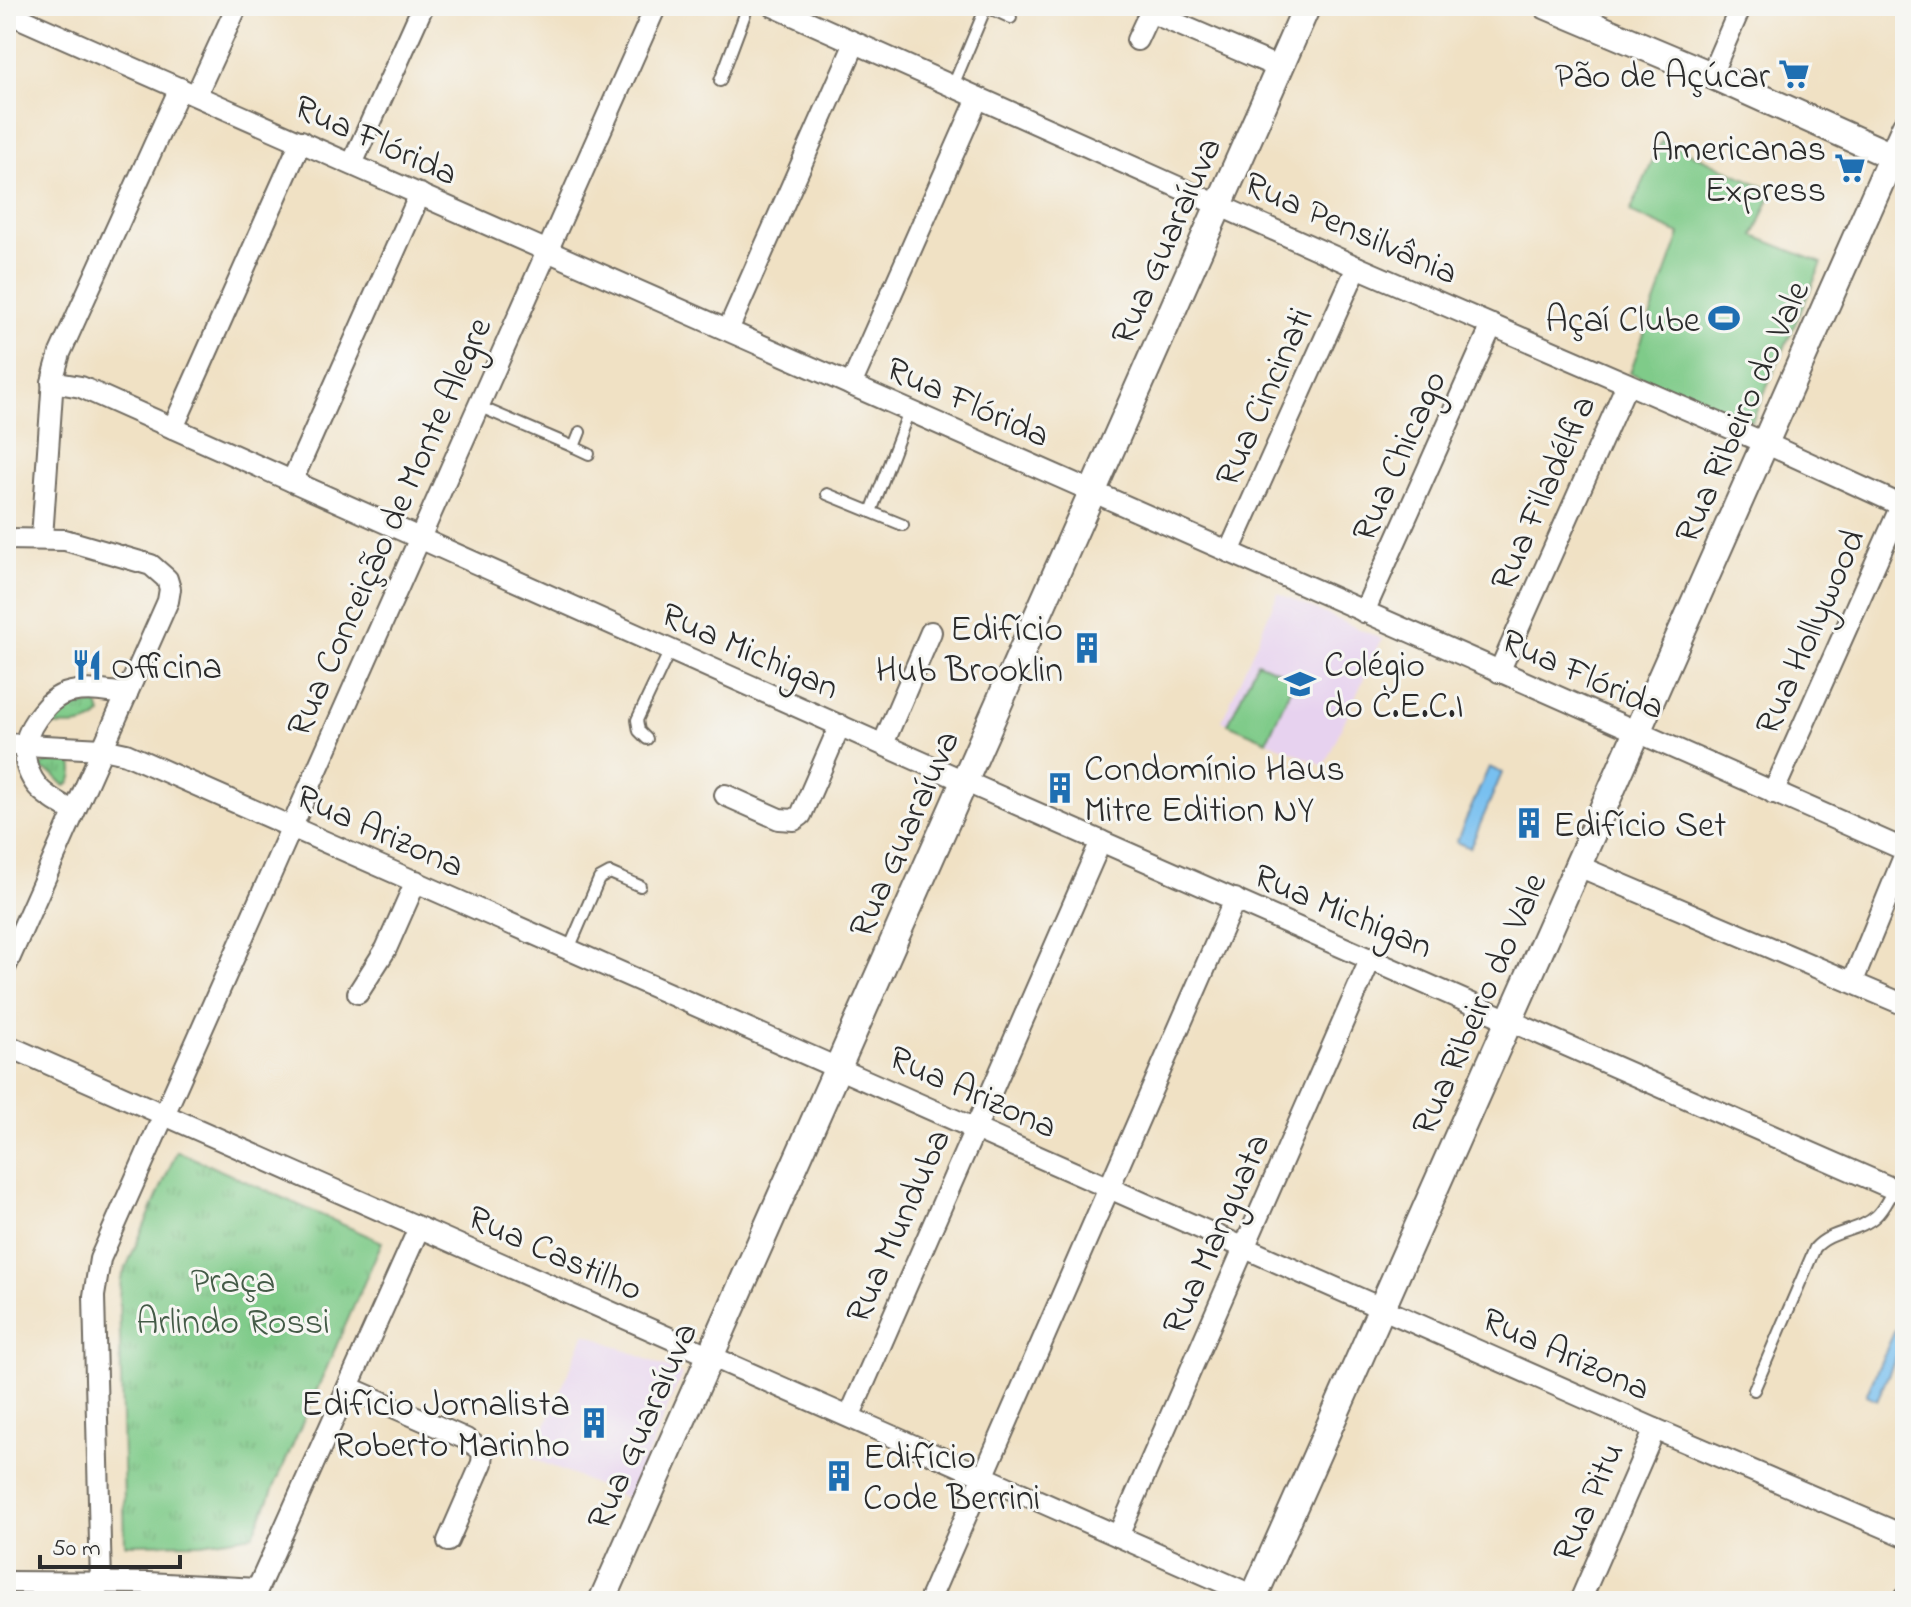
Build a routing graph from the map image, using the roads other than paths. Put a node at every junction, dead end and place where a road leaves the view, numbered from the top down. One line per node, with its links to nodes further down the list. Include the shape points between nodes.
1 (237, 6): 18 (street)
2 (423, 6): 23 (street)
3 (656, 6): 26 (street, Rua Conceição de Monte Alegre)
4 (748, 6): 16 (lane)
5 (773, 6): 13 (street, Rua Pensilvânia)
6 (985, 6): 11 (lane); 17 (lane)
7 (1307, 6): 14 (street, Rua Guaraíuva)
8 (1547, 6): 15 (street)
9 (1741, 6): 15 (street)
10 (6, 12): 18 (street, Rua Flórida)
11 (1011, 18)
12 (1137, 40): 14 (street, via 1150,12)
13 (855, 43): 17 (street, Rua Pensilvânia); 29 (street)
14 (1280, 68): 25 (street, Rua Guaraíuva)
15 (1711, 75): 22 (street)
16 (720, 81)
17 (952, 88): 19 (street, Rua Pensilvânia)
18 (188, 91): 21 (street, Rua Flórida); 30 (street, via 60,353)
19 (978, 98): 25 (street, Rua Pensilvânia); 32 (street)
20 (1905, 127): 22 (street, Rua Ribeiro do Vale)
21 (301, 141): 23 (street, Rua Flórida); 35 (street)
22 (1898, 159): 37 (street, Rua Ribeiro do Vale)
23 (352, 164): 24 (street, Rua Flórida)
24 (420, 194): 26 (street, Rua Flórida); 40 (street)
25 (1219, 204): 27 (street, Rua Pensilvânia); 41 (street, Rua Guaraíuva)
26 (547, 250): 29 (street, Rua Flórida); 33 (street, Rua Conceição de Monte Alegre)
27 (1357, 267): 28 (street, Rua Pensilvânia); 49 (street, Rua Cincinati)
28 (1492, 325): 31 (street, Rua Pensilvânia); 50 (street, Rua Chicago)
29 (728, 330): 32 (street, Rua Flórida)
30 (52, 382): 35 (street, Rua Michigan, via 81,387); 46 (street)
31 (1627, 384): 37 (street, Rua Pensilvânia); 53 (street, Rua Filadélfia)
32 (851, 385): 34 (street, Rua Flórida)
33 (478, 406): 38 (lane); 47 (street, Rua Conceição de Monte Alegre)
34 (909, 411): 41 (street, Rua Flórida); 44 (lane)
35 (173, 428): 40 (street, Rua Michigan)
36 (580, 432): 38 (lane)
37 (1765, 443): 43 (street, Rua Pensilvânia); 56 (street, Rua Ribeiro do Vale)
38 (574, 447): 39 (lane)
39 (589, 454)
40 (292, 481): 47 (street, Rua Michigan)
41 (1092, 492): 49 (street, Rua Flórida); 61 (street, Rua Guaraíuva)
42 (827, 494): 44 (lane)
43 (1904, 503): 62 (street, Rua Hollywood)
44 (871, 512): 45 (lane)
45 (903, 525)
46 (42, 538): 48 (street); 54 (street, via 151,565 167,579 168,601)
47 (421, 538): 52 (street, Rua Michigan); 65 (street, Rua Conceição de Monte Alegre)
48 (6, 539)
49 (1229, 552): 50 (street, Rua Flórida)
50 (1364, 612): 53 (street, Rua Flórida)
51 (931, 632): 59 (street)
52 (670, 650): 55 (street, Rua Michigan); 57 (lane, via 637,720)
53 (1499, 672): 56 (street, Rua Flórida)
54 (127, 694): 58 (street, via 70,692 54,699); 60 (street)
55 (840, 725): 59 (street, Rua Michigan); 63 (street, via 801,815 794,820 779,819)
56 (1637, 733): 62 (street, Rua Flórida); 68 (street, Rua Ribeiro do Vale)
57 (647, 739)
58 (15, 744): 60 (street, Rua Arizona); 64 (street, via 38,786)
59 (883, 744): 61 (street, Rua Michigan)
60 (103, 749): 64 (street); 65 (street, Rua Arizona, via 126,754)
61 (964, 781): 66 (street, Rua Michigan); 80 (street, Rua Guaraíuva)
62 (1773, 793): 67 (street, Rua Flórida)
63 (725, 795)
64 (74, 812): 74 (street)
65 (291, 826): 69 (street, Rua Arizona); 81 (street, Rua Conceição de Monte Alegre)
66 (1101, 841): 71 (street, Rua Michigan); 82 (street, Rua Munduba)
67 (1905, 852): 75 (street)
68 (1576, 865): 75 (street); 78 (street, Rua Ribeiro do Vale)
69 (416, 881): 72 (street, Rua Arizona); 76 (street, via 386,949)
70 (640, 886): 72 (lane, via 610,873 599,879)
71 (1235, 899): 73 (street, Rua Michigan); 83 (street)
72 (569, 949): 80 (street, Rua Arizona)
73 (1371, 958): 78 (street, Rua Michigan); 86 (street, Rua Manguata)
74 (6, 966)
75 (1853, 981): 77 (street)
76 (358, 993)
77 (1905, 1005)
78 (1511, 1019): 84 (street, Rua Michigan); 87 (street, Rua Ribeiro do Vale)
79 (6, 1045): 81 (street, Rua Castilho)
80 (839, 1068): 82 (street, Rua Arizona); 88 (street, Rua Guaraíuva)
81 (166, 1115): 85 (street, Rua Castilho); 98 (street, Rua Conceição de Monte Alegre, via 96,1273)
82 (975, 1128): 83 (street, Rua Arizona); 91 (street, Rua Munduba)
83 (1110, 1187): 86 (street, Rua Arizona); 93 (street)
84 (1899, 1192): 90 (lane, via 1869,1221 1823,1239 1815,1248)
85 (419, 1228): 88 (street, Rua Castilho); 89 (street)
86 (1246, 1246): 87 (street, Rua Arizona); 94 (street, Rua Manguata)
87 (1382, 1307): 92 (street, Rua Arizona); 100 (street, Rua Ribeiro do Vale)
88 (710, 1355): 91 (street, Rua Castilho); 101 (street, Rua Guaraíuva)
89 (348, 1387): 96 (street, via 483,1451); 99 (street)
90 (1754, 1390)
91 (850, 1415): 93 (street, Rua Castilho)
92 (1655, 1429): 95 (street, Rua Arizona); 103 (street, Rua Pitu)
93 (983, 1476): 94 (street, Rua Castilho); 102 (street)
94 (1118, 1536): 100 (street, Rua Castilho)
95 (1905, 1536)
96 (448, 1541)
97 (6, 1582): 98 (street)
98 (101, 1584): 99 (street)
99 (254, 1595)
100 (1253, 1598)
101 (602, 1601)
102 (929, 1601)
103 (1580, 1601)

